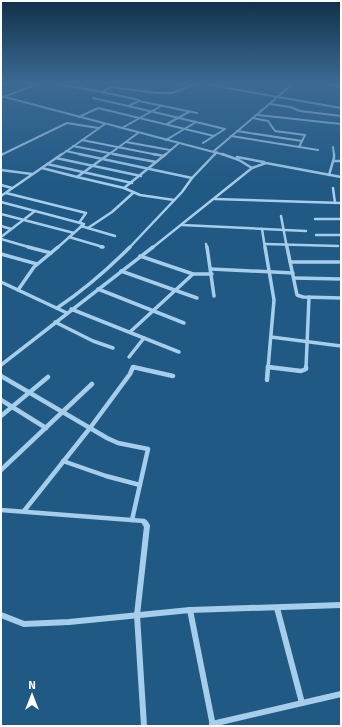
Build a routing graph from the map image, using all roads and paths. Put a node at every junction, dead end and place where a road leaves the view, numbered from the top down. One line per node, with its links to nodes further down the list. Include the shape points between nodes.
1 (78, 117): 9 (street)
2 (136, 117): 5 (street)
3 (174, 117): 6 (street)
4 (276, 117): 11 (street)
5 (140, 118): 10 (street); 13 (street)
6 (178, 118): 8 (street); 10 (street)
7 (253, 118): 15 (street); 21 (street, via 268,121 275,131 304,135)
8 (196, 122): 14 (street); 17 (street, via 225,128)
9 (105, 124): 12 (street); 13 (street)
10 (167, 124): 14 (street)
11 (341, 124)
12 (98, 128): 19 (street); 34 (street, via 67,123)
13 (121, 128): 16 (street)
14 (184, 129): 17 (street); 20 (street)
15 (237, 131): 18 (street); 21 (street)
16 (138, 132): 20 (street); 22 (street)
17 (214, 136): 24 (street)
18 (231, 136): 27 (street); 32 (street)
19 (82, 140): 25 (street); 26 (street)
20 (166, 140): 23 (street)
21 (302, 141): 27 (street)
22 (126, 142): 26 (street); 29 (street)
23 (179, 143): 29 (street); 32 (street)
24 (203, 143)
25 (73, 146): 31 (street); 33 (street)
26 (118, 147): 33 (street); 36 (street)
27 (300, 147): 30 (street)
28 (333, 147): 39 (street)
29 (170, 150): 36 (street)
30 (318, 150)
31 (66, 151): 37 (street); 38 (street)
32 (215, 152): 35 (street); 55 (street)
33 (110, 153): 38 (street); 41 (street)
34 (1, 155)
35 (226, 155): 42 (street); 47 (street)
36 (164, 156): 41 (street)
37 (56, 158): 43 (street); 44 (street)
38 (102, 159): 44 (street); 46 (street)
39 (333, 161): 40 (street); 51 (street)
40 (341, 161)
41 (156, 162): 46 (street)
42 (266, 163): 47 (street); 51 (street)
43 (47, 164): 45 (street); 49 (street)
44 (93, 166): 49 (street); 52 (street)
45 (42, 168): 50 (street); 53 (street)
46 (149, 168): 52 (street); 55 (street)
47 (252, 168): 64 (street)
48 (1, 170): 50 (street)
49 (84, 172): 53 (street); 56 (street)
50 (33, 174): 58 (street)
51 (329, 175): 54 (street)
52 (141, 176): 56 (street)
53 (77, 177): 59 (street)
54 (341, 177)
55 (192, 178): 65 (street)
56 (132, 183): 59 (street)
57 (1, 186): 58 (street)
58 (12, 188): 61 (street)
59 (124, 188): 62 (street)
60 (333, 188): 67 (street)
61 (6, 193): 63 (street); 75 (street, via 86,213)
62 (133, 193): 65 (street); 78 (street, via 112,212)
63 (1, 196)
64 (215, 199): 67 (street); 76 (street)
65 (174, 200): 116 (street, via 108,269 79,294)
66 (1, 202): 69 (street)
67 (335, 203): 68 (street)
68 (341, 203)
69 (35, 211): 74 (street); 75 (street)
70 (1, 214): 74 (street)
71 (281, 216): 81 (street)
72 (315, 219): 73 (street)
73 (341, 219)
74 (24, 220): 79 (street); 83 (street)
75 (80, 225): 78 (street); 83 (street)
76 (181, 225): 80 (street); 96 (street)
77 (1, 226): 79 (street)
78 (88, 228): 86 (street)
79 (11, 229): 88 (street)
80 (262, 229): 81 (street); 90 (street)
81 (283, 230): 82 (street); 91 (street)
82 (306, 231)
83 (74, 233): 87 (street)
84 (316, 235): 85 (street)
85 (341, 235)
86 (115, 236)
87 (69, 237): 93 (street); 94 (street)
88 (1, 238): 94 (street)
89 (206, 244): 100 (street)
90 (265, 244): 91 (street); 102 (street)
91 (286, 245): 92 (street); 97 (street)
92 (338, 246)
93 (103, 247)
94 (51, 253): 99 (street)
95 (1, 254): 99 (street)
96 (140, 256): 101 (street); 104 (street)
97 (290, 262): 98 (street); 103 (street)
98 (339, 262)
99 (38, 264): 110 (street)
100 (211, 269): 102 (street); 105 (street)
101 (121, 271): 109 (street); 111 (street)
102 (270, 272): 103 (street); 123 (street, via 274,300)
103 (292, 273): 106 (street)
104 (193, 274): 105 (street); 111 (street)
105 (212, 274): 112 (street)
106 (294, 278): 107 (street); 113 (street, via 297,295)
107 (341, 279)
108 (1, 282): 110 (street)
109 (98, 289): 117 (street); 118 (street)
110 (18, 290): 116 (street)
111 (175, 290): 114 (street); 118 (street)
112 (214, 296)
113 (309, 297): 115 (street); 125 (street)
114 (197, 298)
115 (341, 298)
116 (57, 308): 119 (street)
117 (71, 309): 119 (street); 122 (street)
118 (154, 311): 121 (street); 122 (street)
119 (67, 313): 120 (street)
120 (55, 322): 127 (street); 130 (street)
121 (184, 322)
122 (130, 332): 124 (street)
123 (271, 337): 125 (street); 131 (street)
124 (144, 338): 128 (street); 129 (street)
125 (307, 341): 126 (street); 131 (street, via 306,369)
126 (341, 346)
127 (113, 348)
128 (179, 352)
129 (129, 357)
130 (1, 365)
131 (268, 367): 135 (street)
132 (1, 376): 137 (street)
133 (173, 376): 143 (street, via 133,367)
134 (48, 377): 137 (street)
135 (267, 380)
136 (92, 384): 140 (street)
137 (29, 393): 139 (street); 140 (street)
138 (1, 400): 139 (street)
139 (12, 407): 141 (street); 142 (street)
140 (63, 412): 142 (street); 143 (street)
141 (1, 416)
142 (46, 428): 145 (street)
143 (90, 428): 144 (street); 146 (street, via 118,443 148,449)
144 (63, 461): 146 (street); 148 (street)
145 (1, 470)
146 (140, 485): 149 (street)
147 (1, 510): 148 (street)
148 (24, 512): 149 (street)
149 (132, 520): 154 (street, via 144,521 147,526)
150 (341, 605): 151 (street)
151 (277, 608): 152 (street); 156 (street)
152 (190, 610): 154 (street); 157 (street)
153 (1, 615): 154 (street, via 24,624)
154 (137, 615): 158 (street)
155 (341, 694): 156 (street)
156 (302, 703): 157 (street)
157 (212, 725)
158 (144, 726)

